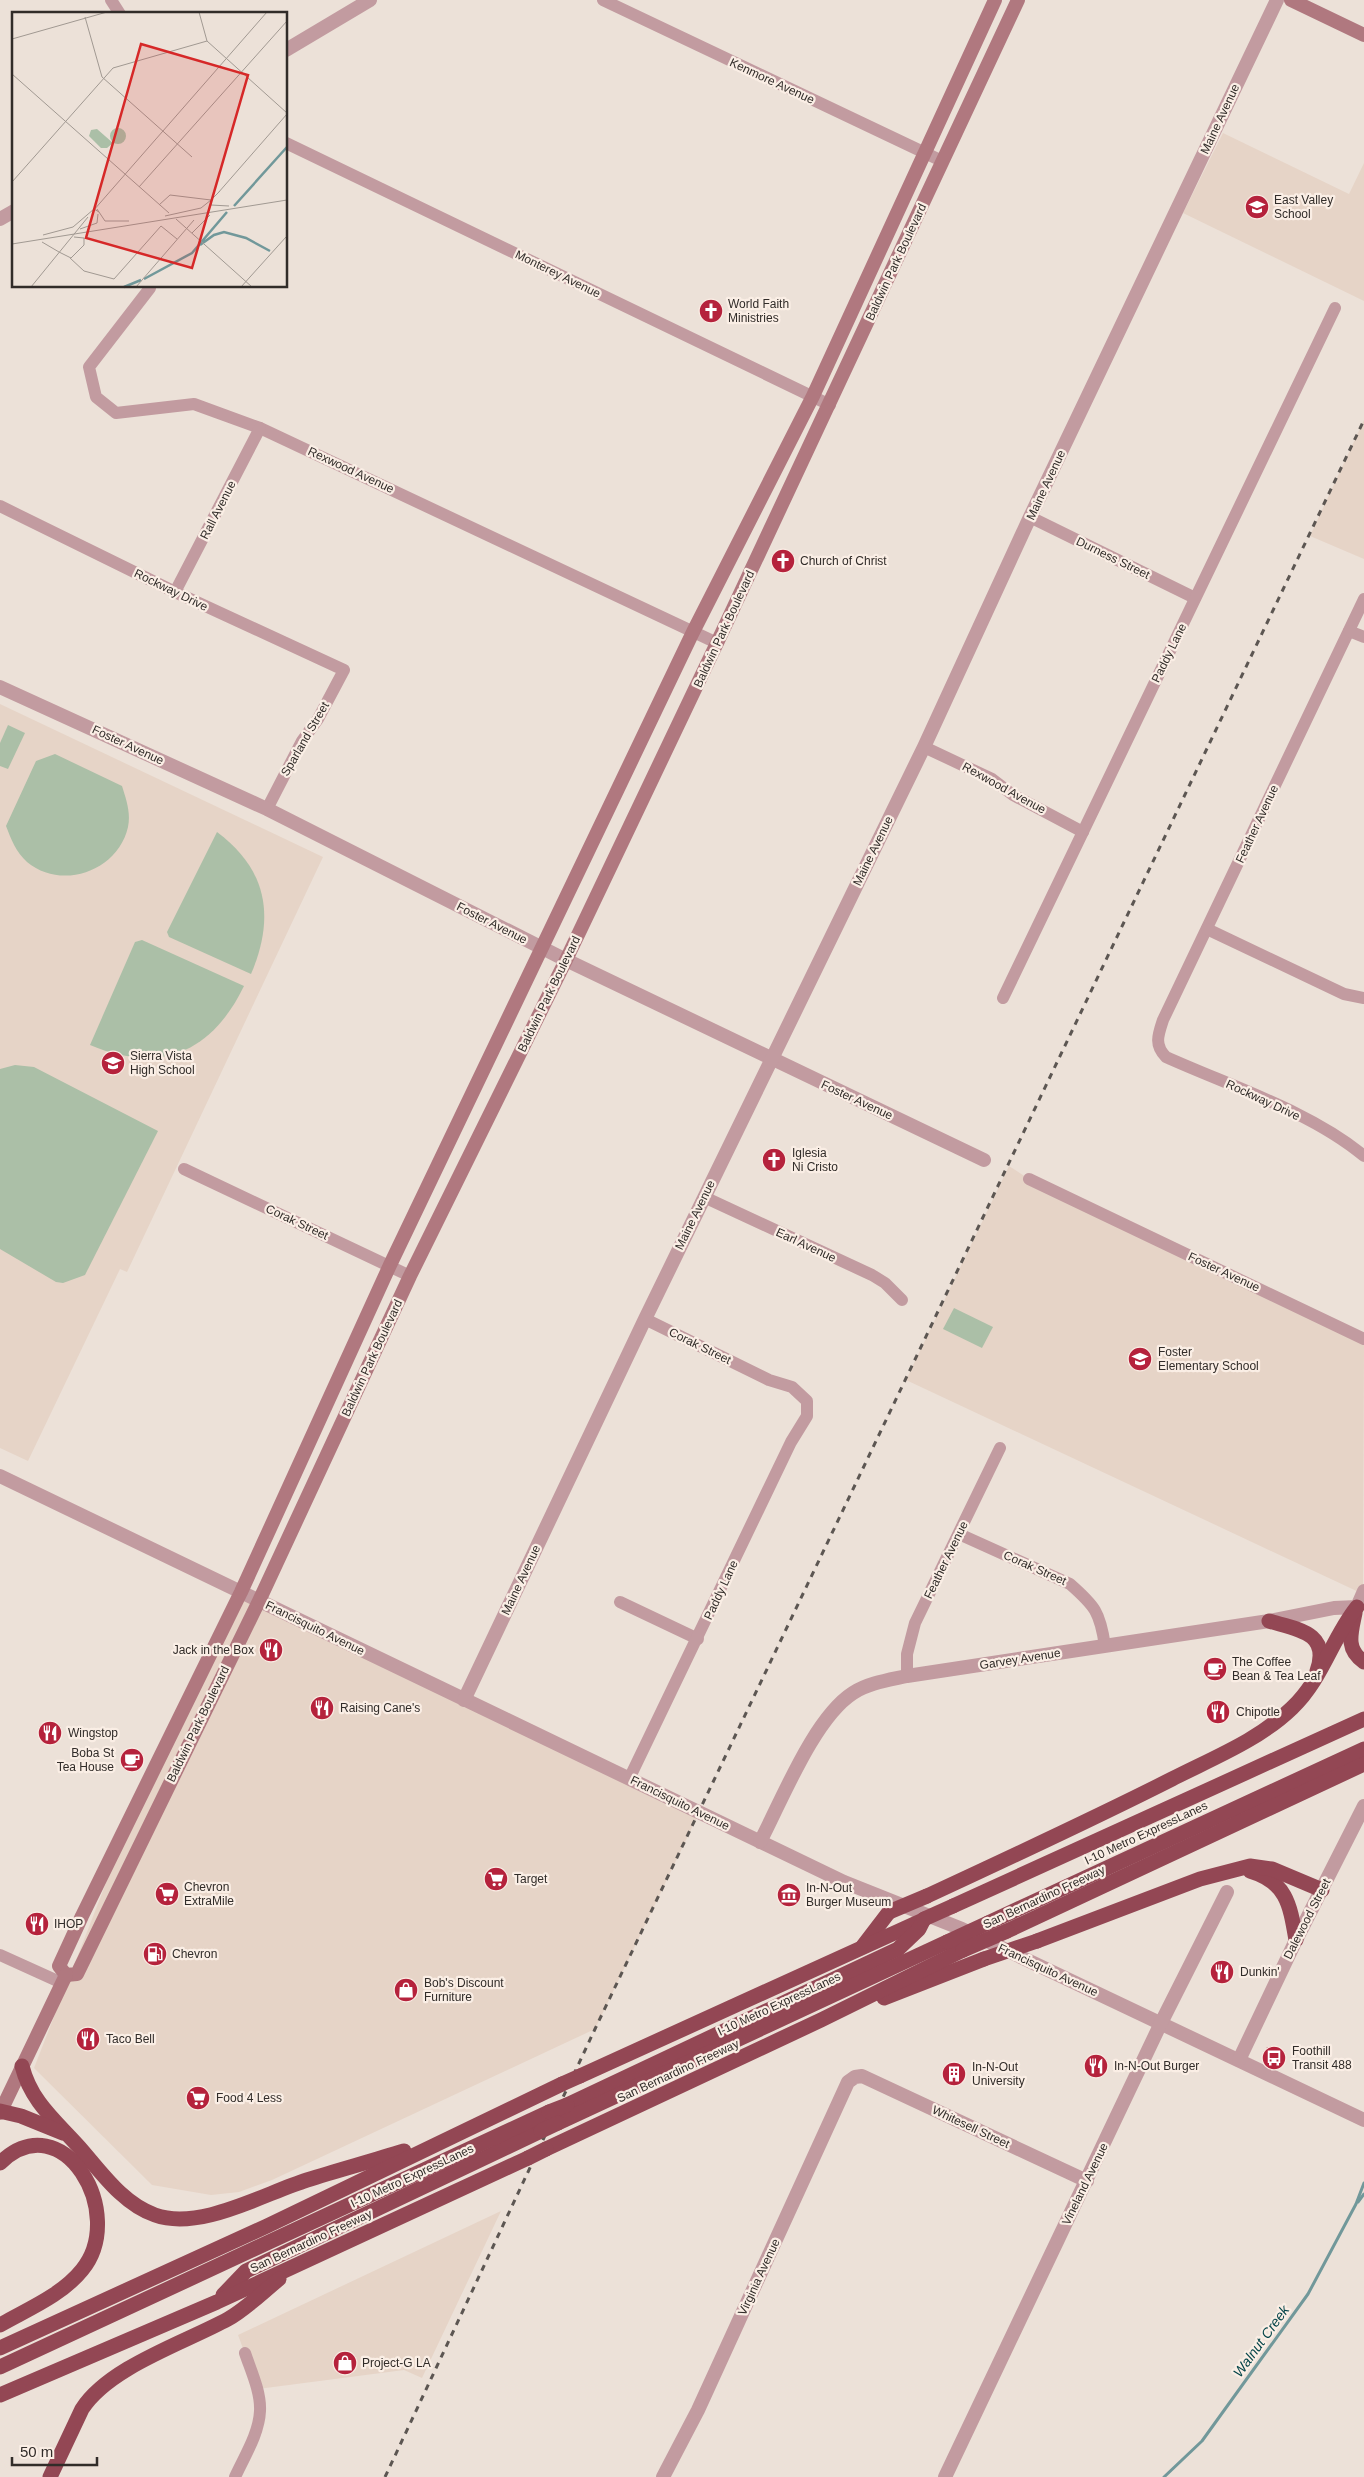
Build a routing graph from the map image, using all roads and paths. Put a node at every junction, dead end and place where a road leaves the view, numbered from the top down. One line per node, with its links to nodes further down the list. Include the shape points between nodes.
1 (111, 0): 8 (street)
2 (370, 0): 10 (street)
3 (603, 0): 12 (street, Kenmore Avenue)
4 (995, 0): 12 (main road, Baldwin Park Boulevard)
5 (1018, 0): 13 (main road, Baldwin Park Boulevard)
6 (1277, 0): 22 (street, Maine Avenue)
7 (1291, 0): 9 (main road)
8 (119, 12)
9 (1364, 36)
10 (288, 49)
11 (288, 144): 18 (street, Monterey Avenue)
12 (924, 153): 13 (street, Kenmore Avenue); 18 (main road, Baldwin Park Boulevard)
13 (942, 161): 19 (main road, Baldwin Park Boulevard)
14 (12, 212): 15 (street)
15 (0, 219)
16 (150, 288): 20 (street, Rexwood Avenue, via 89,367 96,397 116,413 194,404)
17 (1335, 308): 24 (street, Paddy Lane)
18 (813, 396): 19 (street, Monterey Avenue); 27 (main road, Baldwin Park Boulevard)
19 (830, 405): 29 (main road, Baldwin Park Boulevard)
20 (260, 428): 23 (street, Rall Avenue); 27 (street, Rexwood Avenue)
21 (0, 506): 23 (street, Rockway Drive)
22 (1030, 517): 24 (street, Durness Street); 32 (street, Maine Avenue)
23 (175, 592): 30 (street, Rockway Drive)
24 (1195, 598): 34 (street, Paddy Lane)
25 (1364, 599): 26 (street, Feather Avenue)
26 (1349, 631): 28 (street); 35 (street, Feather Avenue)
27 (693, 632): 29 (street, Rexwood Avenue); 36 (main road, Baldwin Park Boulevard)
28 (1364, 637)
29 (717, 644): 37 (main road, Baldwin Park Boulevard)
30 (344, 670): 33 (street, Sparland Street)
31 (0, 687): 33 (street, Foster Avenue)
32 (924, 747): 34 (street, Rexwood Avenue, via 992,779 1013,794); 41 (street, Maine Avenue)
33 (267, 809): 36 (street, Foster Avenue)
34 (1084, 832): 38 (street, Paddy Lane)
35 (1207, 929): 39 (street, via 1344,994); 40 (street, Feather Avenue, via 1164,1020 1157,1042)
36 (543, 948): 37 (street, Foster Avenue); 47 (main road, Baldwin Park Boulevard)
37 (566, 960): 41 (street, Foster Avenue); 48 (main road, Baldwin Park Boulevard)
38 (1003, 998)
39 (1364, 998)
40 (1160, 1051): 42 (street, Rockway Drive, via 1170,1059 1316,1124 1342,1138)
41 (771, 1059): 43 (street, Foster Avenue); 46 (street, Maine Avenue)
42 (1364, 1156)
43 (984, 1160)
44 (184, 1169): 47 (street, Corak Street)
45 (1030, 1179): 51 (street, Foster Avenue)
46 (704, 1197): 49 (street, Earl Avenue, via 872,1275); 50 (street, Maine Avenue)
47 (390, 1264): 48 (street, Corak Street); 57 (main road, Baldwin Park Boulevard)
48 (410, 1276): 58 (main road, Baldwin Park Boulevard)
49 (902, 1300)
50 (645, 1319): 52 (street, Corak Street, via 770,1380 792,1387); 67 (street, Maine Avenue)
51 (1364, 1339)
52 (807, 1401): 62 (street, Paddy Lane, via 807,1416 791,1442)
53 (1000, 1448): 55 (street, Feather Avenue)
54 (0, 1476): 57 (street, Francisquito Avenue)
55 (959, 1534): 63 (street, Corak Street, via 1070,1584 1100,1617); 65 (street, Feather Avenue, via 915,1623 907,1654)
56 (1364, 1591): 60 (street)
57 (241, 1592): 58 (street, Francisquito Avenue); 69 (main road, Baldwin Park Boulevard)
58 (259, 1601): 67 (street, Francisquito Avenue); 74 (main road, Baldwin Park Boulevard)
59 (620, 1602): 62 (street)
60 (1360, 1607): 61 (street, Garvey Avenue, via 1334,1608); 64 (highway, via 1350,1643 1357,1657); 66 (highway, via 1344,1623)
61 (1269, 1621): 63 (street, Garvey Avenue); 66 (highway, via 1303,1630 1314,1637 1320,1658)
62 (698, 1639): 72 (street, Paddy Lane)
63 (1105, 1646): 65 (street, Garvey Avenue)
64 (1364, 1662)
65 (907, 1676): 75 (street, Garvey Avenue, via 867,1686 830,1712)
66 (1313, 1683): 81 (highway, bridge, via 1303,1698 1277,1721 1233,1748 1065,1833 889,1912)
67 (464, 1700): 72 (street, Francisquito Avenue)
68 (1364, 1719): 79 (highway, bridge)
69 (170, 1736): 74 (main road, via 172,1749); 83 (main road, Baldwin Park Boulevard, via 59,1966)
70 (1364, 1749): 90 (highway, I-10 Metro ExpressLanes, bridge, via 947,1942)
71 (1364, 1764): 84 (highway, San Bernardino Freeway, bridge)
72 (629, 1779): 75 (street, Francisquito Avenue)
73 (1364, 1806): 77 (street, Dalewood Street)
74 (158, 1807): 83 (main road, Baldwin Park Boulevard, via 77,1974)
75 (760, 1842): 85 (street, Francisquito Avenue, via 844,1882 962,1929)
76 (1239, 1868): 77 (highway, via 1272,1869); 80 (highway, via 1264,1876 1284,1894 1290,1906); 84 (highway, bridge, via 1172,1889)
77 (1322, 1890): 80 (street, Dalewood Street)
78 (1227, 1892): 85 (street, Vineland Avenue)
79 (918, 1924): 81 (highway); 90 (highway, I-10 Metro ExpressLanes, bridge, via 898,1949 566,2104)
80 (1296, 1940): 86 (street, Dalewood Street)
81 (862, 1948): 93 (highway, bridge)
82 (0, 1955): 83 (street)
83 (64, 1979): 87 (main road, Baldwin Park Boulevard)
84 (821, 2020): 96 (highway, San Bernardino Freeway, bridge)
85 (1161, 2023): 86 (street, Francisquito Avenue); 95 (street, Vineland Avenue)
86 (1239, 2060): 91 (street, Francisquito Avenue)
87 (22, 2066): 89 (main road, Baldwin Park Boulevard); 92 (highway, via 31,2093)
88 (855, 2077): 95 (street, Whitesell Street, via 862,2076); 105 (street, Virginia Avenue, via 848,2082 698,2410)
89 (0, 2111): 92 (highway)
90 (553, 2118): 97 (highway, I-10 Metro ExpressLanes, bridge, via 541,2131 246,2271); 101 (highway, I-10 Metro ExpressLanes)
91 (1364, 2120)
92 (67, 2135): 93 (highway, via 113,2186 138,2208 173,2220 221,2211 305,2181)
93 (451, 2137): 99 (highway, via 267,2226)
94 (0, 2163): 98 (highway, via 8,2154 26,2147 50,2148 69,2157 92,2188 98,2221 92,2253 73,2280)
95 (1087, 2181): 106 (street, Vineland Avenue)
96 (302, 2261): 97 (highway, San Bernardino Freeway); 103 (highway, via 230,2318 106,2382 82,2408)
97 (217, 2302): 102 (highway, San Bernardino Freeway)
98 (0, 2325)
99 (0, 2348)
100 (245, 2353): 104 (street, via 259,2394 260,2411 256,2430)
101 (0, 2367)
102 (0, 2395)
103 (50, 2477)
104 (235, 2477)
105 (663, 2477)
106 (945, 2477)

